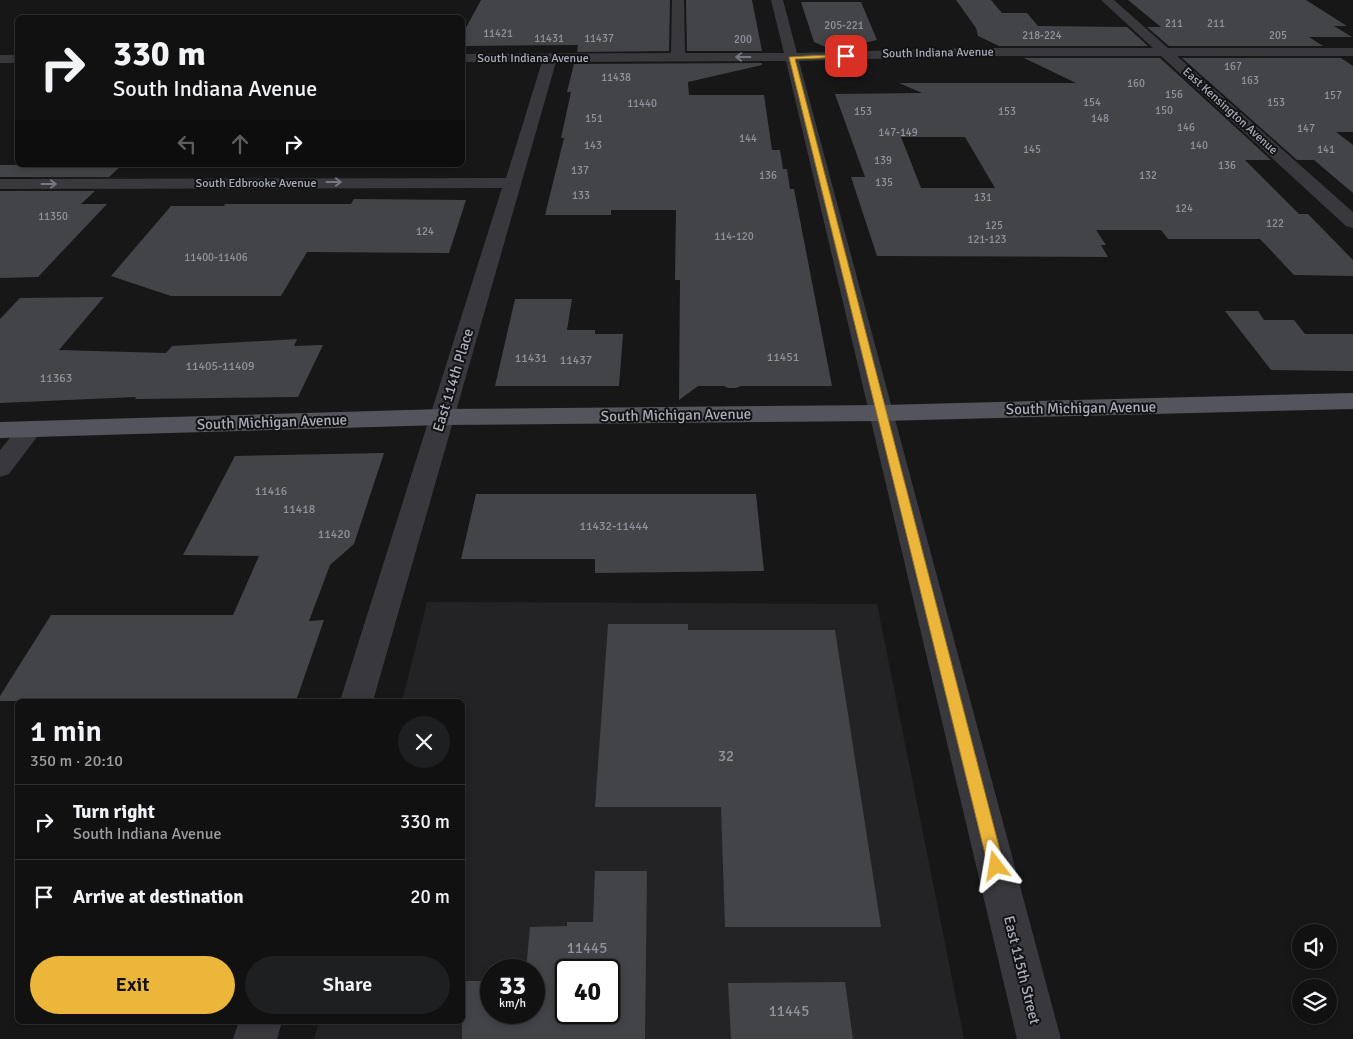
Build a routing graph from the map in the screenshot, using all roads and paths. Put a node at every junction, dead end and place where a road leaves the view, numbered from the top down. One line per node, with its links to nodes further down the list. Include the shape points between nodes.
1 (678, 0): 9 (street)
2 (778, 0): 6 (street, East 115th Street)
3 (1107, 0): 4 (street, East Kensington Avenue)
4 (1165, 52): 5 (street, South Indiana Avenue); 6 (street, South Indiana Avenue, via 974,52); 14 (street, East Kensington Avenue)
5 (1353, 52)
6 (792, 57): 9 (street, South Indiana Avenue, one-way to 9); 16 (street, East 115th Street)
7 (465, 58): 8 (street, South Indiana Avenue)
8 (550, 58): 9 (street, South Indiana Avenue); 12 (street, East 114th Place)
9 (678, 58)
10 (0, 59): 11 (street)
11 (15, 59)
12 (512, 183): 13 (street, South Edbrooke Avenue, one-way to 12); 17 (street, East 114th Place)
13 (0, 184)
14 (1353, 222)
15 (1353, 401): 16 (main road, South Michigan Avenue)
16 (882, 413): 17 (main road, South Michigan Avenue); 24 (street, East 115th Street)
17 (442, 417): 18 (main road, South Michigan Avenue); 21 (street, East 114th Place)
18 (30, 429): 19 (main road, South Michigan Avenue); 20 (street)
19 (0, 430)
20 (0, 468)
21 (358, 699)
22 (259, 1024): 23 (street)
23 (255, 1039)
24 (1039, 1039)

